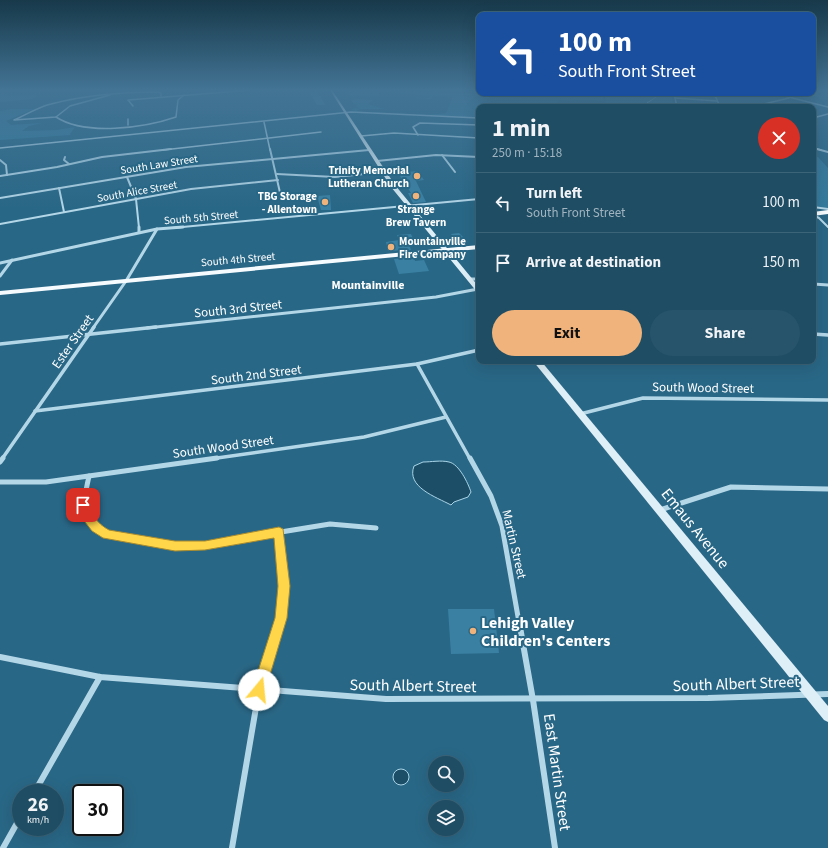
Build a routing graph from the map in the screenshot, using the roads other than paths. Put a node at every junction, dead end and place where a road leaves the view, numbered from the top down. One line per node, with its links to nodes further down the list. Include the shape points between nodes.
1 (187, 130): 10 (street)
2 (266, 130): 8 (street)
3 (357, 130): 7 (main road)
4 (415, 130): 6 (street)
5 (321, 132): 8 (street)
6 (418, 135): 7 (street, via 394,133); 9 (street)
7 (361, 136): 12 (main road)
8 (268, 138): 18 (street); 21 (street, via 102,157)
9 (476, 138)
10 (1, 148): 13 (street)
11 (816, 149): 14 (street)
12 (369, 150): 18 (street, South Law Street); 20 (main road)
13 (0, 151)
14 (828, 152)
15 (442, 155): 17 (street); 20 (street); 23 (street)
16 (65, 157): 21 (street, via 64,160)
17 (476, 157)
18 (274, 158): 24 (street); 27 (street, South Law Street, via 186,166)
19 (0, 160): 25 (street, via 6,165)
20 (376, 161): 22 (main road)
21 (69, 164): 25 (street)
22 (384, 172): 24 (street, via 335,177); 34 (main road)
23 (455, 172)
24 (277, 174): 28 (street)
25 (7, 175): 26 (street)
26 (0, 176)
27 (127, 177): 29 (street, South Law Street); 32 (street)
28 (278, 180): 30 (street); 32 (street, South Alice Street, via 191,189)
29 (59, 188): 31 (street, South Law Street); 37 (street)
30 (281, 197)
31 (0, 198)
32 (136, 199): 37 (street, South Alice Street); 44 (street)
33 (476, 199): 34 (street, South 5th Street)
34 (409, 206): 43 (street, South 5th Street); 46 (main road)
35 (816, 208): 36 (street)
36 (828, 209)
37 (64, 212): 41 (street, South Alice Street)
38 (828, 212): 39 (main road)
39 (816, 214)
40 (816, 216): 42 (street)
41 (0, 224)
42 (828, 227)
43 (157, 229): 44 (street, South 5th Street); 52 (street, Ester Street)
44 (139, 232): 47 (street, South 5th Street)
45 (476, 248): 46 (main road, South 4th Street)
46 (445, 251): 50 (main road); 52 (main road, South 4th Street)
47 (12, 260): 48 (street, South 5th Street); 49 (street)
48 (0, 263)
49 (0, 276)
50 (469, 279): 51 (street); 55 (main road)
51 (476, 279)
52 (126, 281): 57 (main road, South 4th Street); 58 (street, Ester Street)
53 (816, 284): 54 (street)
54 (828, 285)
55 (476, 288)
56 (476, 290): 58 (street, South 3rd Street, via 428,298)
57 (0, 293)
58 (89, 334): 61 (street, South 3rd Street); 66 (street, Ester Street)
59 (816, 334): 60 (street)
60 (828, 335)
61 (0, 344)
62 (476, 351): 63 (street, South 2nd Street)
63 (417, 364): 66 (street, South 2nd Street); 68 (street, Martin Street)
64 (539, 364): 67 (main road, Emaus Avenue)
65 (828, 400): 67 (street, South Wood Street, via 643,398)
66 (35, 412): 69 (street, Ester Street)
67 (580, 414): 73 (main road, Emaus Avenue)
68 (446, 417): 70 (street, South Wood Street, via 364,437); 81 (street, Martin Street, via 491,496 502,526)
69 (0, 462)
70 (89, 476): 71 (street, South Wood Street, via 46,482); 75 (street, via 83,505 96,528 107,534 189,547)
71 (0, 482)
72 (828, 489): 73 (street, via 731,487)
73 (660, 510): 79 (main road, Emaus Avenue)
74 (376, 528): 75 (street, via 330,524)
75 (279, 532): 78 (street, via 284,586 281,618)
76 (0, 657): 77 (street, South Albert Street)
77 (100, 677): 78 (street, South Albert Street); 83 (street)
78 (259, 690): 81 (street, South Albert Street, via 386,699); 86 (street)
79 (810, 694): 80 (street, South Albert Street); 81 (street, South Albert Street); 82 (main road, Emaus Avenue)
80 (828, 694)
81 (533, 700): 87 (street, East Martin Street)
82 (828, 716)
83 (39, 784)
84 (12, 832): 85 (street)
85 (3, 848)
86 (232, 848)
87 (555, 848)

